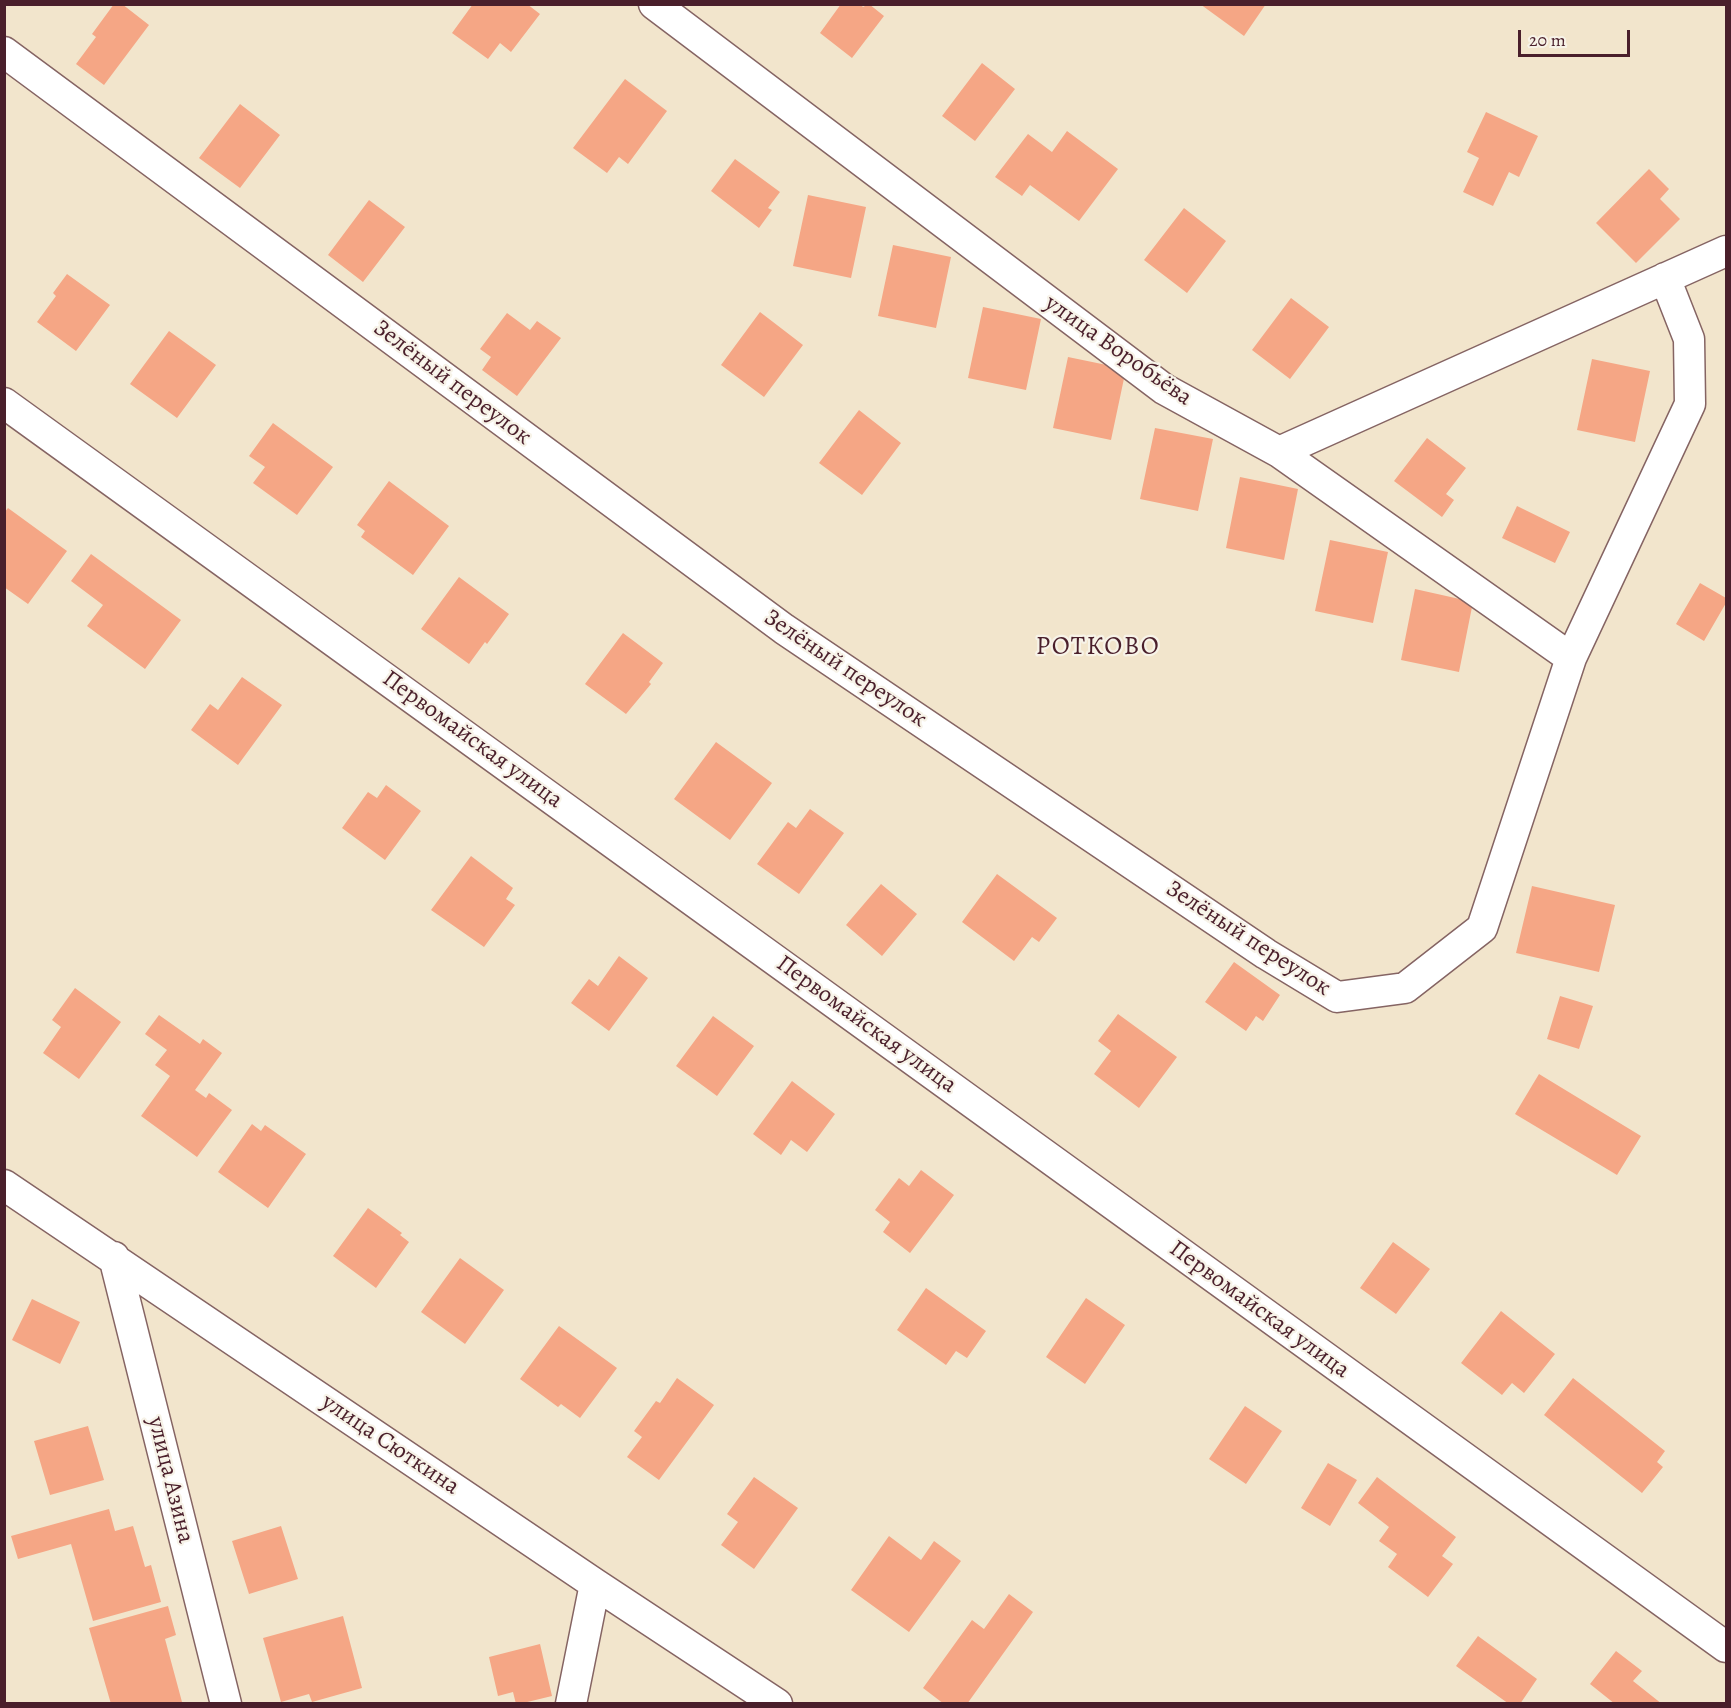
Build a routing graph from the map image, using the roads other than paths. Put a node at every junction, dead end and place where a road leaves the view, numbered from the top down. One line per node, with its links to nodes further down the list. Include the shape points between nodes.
1 (654, 4): 6 (street, улица Воробьёва, via 1164,389)
2 (4, 52): 7 (street, Зелёный переулок, via 784,629 1266,954 1337,997 1405,988 1482,928)
3 (1726, 251): 4 (street)
4 (1665, 278): 6 (street); 7 (street, Зелёный переулок, via 1689,339 1690,404)
5 (4, 403): 11 (street, Первомайская улица)
6 (1279, 452): 7 (street, улица Воробьёва)
7 (1571, 658)
8 (4, 1185): 9 (street, улица Сюткина)
9 (114, 1257): 10 (street, улица Сюткина); 12 (street, улица Азина)
10 (596, 1584): 13 (street); 14 (street, улица Сюткина)
11 (1726, 1647)
12 (226, 1704)
13 (571, 1704)
14 (777, 1704)

